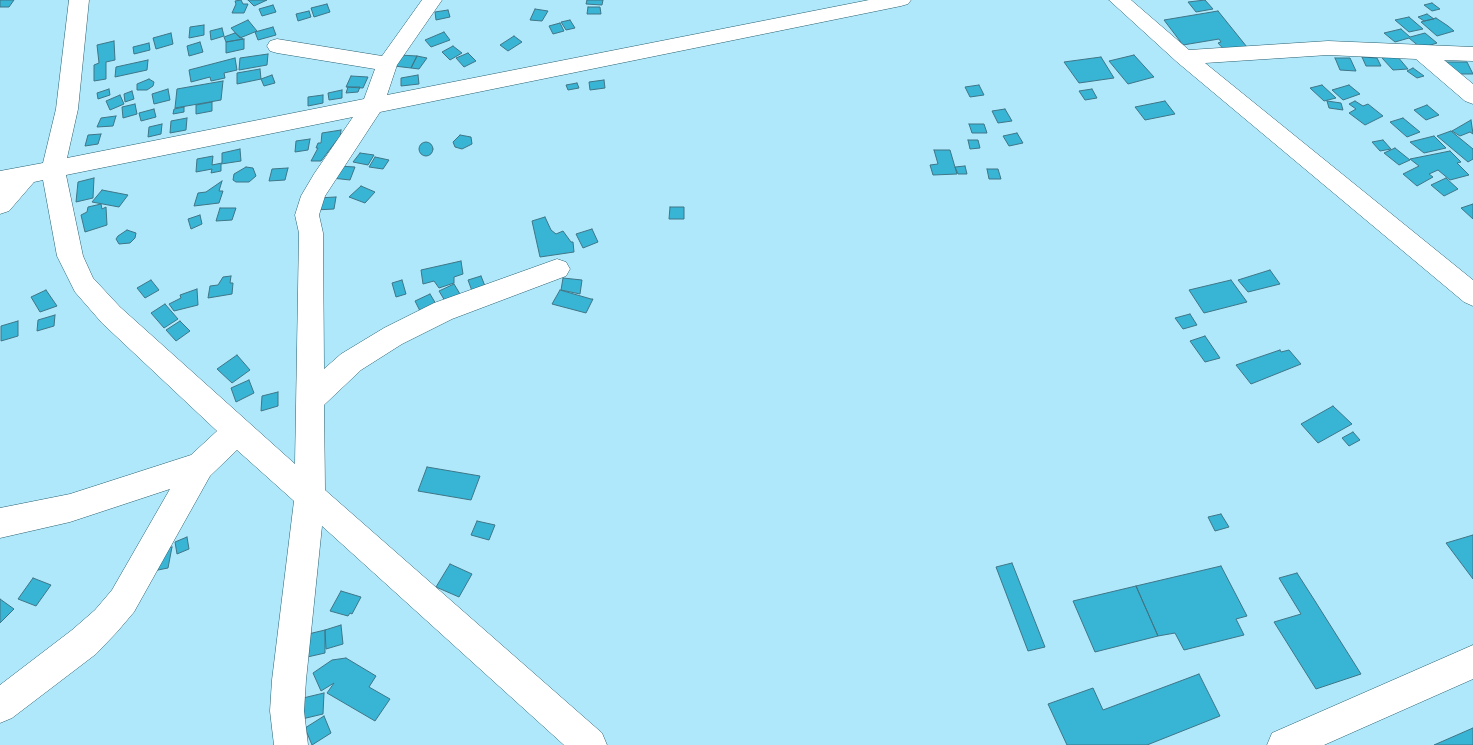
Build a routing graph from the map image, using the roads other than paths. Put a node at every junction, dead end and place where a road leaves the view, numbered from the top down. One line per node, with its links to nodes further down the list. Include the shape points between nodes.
1 (79, 0): 12 (street, via 67,110)
2 (432, 0): 9 (street)
3 (901, 0): 11 (street)
4 (1119, 0): 8 (street)
5 (277, 46): 9 (street)
6 (1420, 52): 7 (street); 8 (street, via 1328,48); 10 (street)
7 (1473, 54)
8 (1184, 57): 17 (street)
9 (387, 64): 11 (street)
10 (1473, 96)
11 (374, 105): 12 (street); 18 (street, via 322,180 307,215 311,233)
12 (52, 169): 13 (street); 19 (street, via 70,256 84,285 111,316)
13 (26, 175): 14 (street); 15 (street)
14 (0, 180)
15 (0, 205)
16 (557, 269): 18 (street, via 443,311 393,336 351,362)
17 (1473, 295)
18 (310, 400): 21 (street)
19 (238, 431): 20 (street); 21 (street)
20 (200, 466): 22 (street, via 70,508); 24 (street, via 123,600 106,621 84,642)
21 (310, 495): 25 (street, via 289,680); 26 (street)
22 (0, 523)
23 (1473, 662): 27 (street)
24 (0, 706)
25 (290, 745)
26 (590, 745)
27 (1284, 745)

